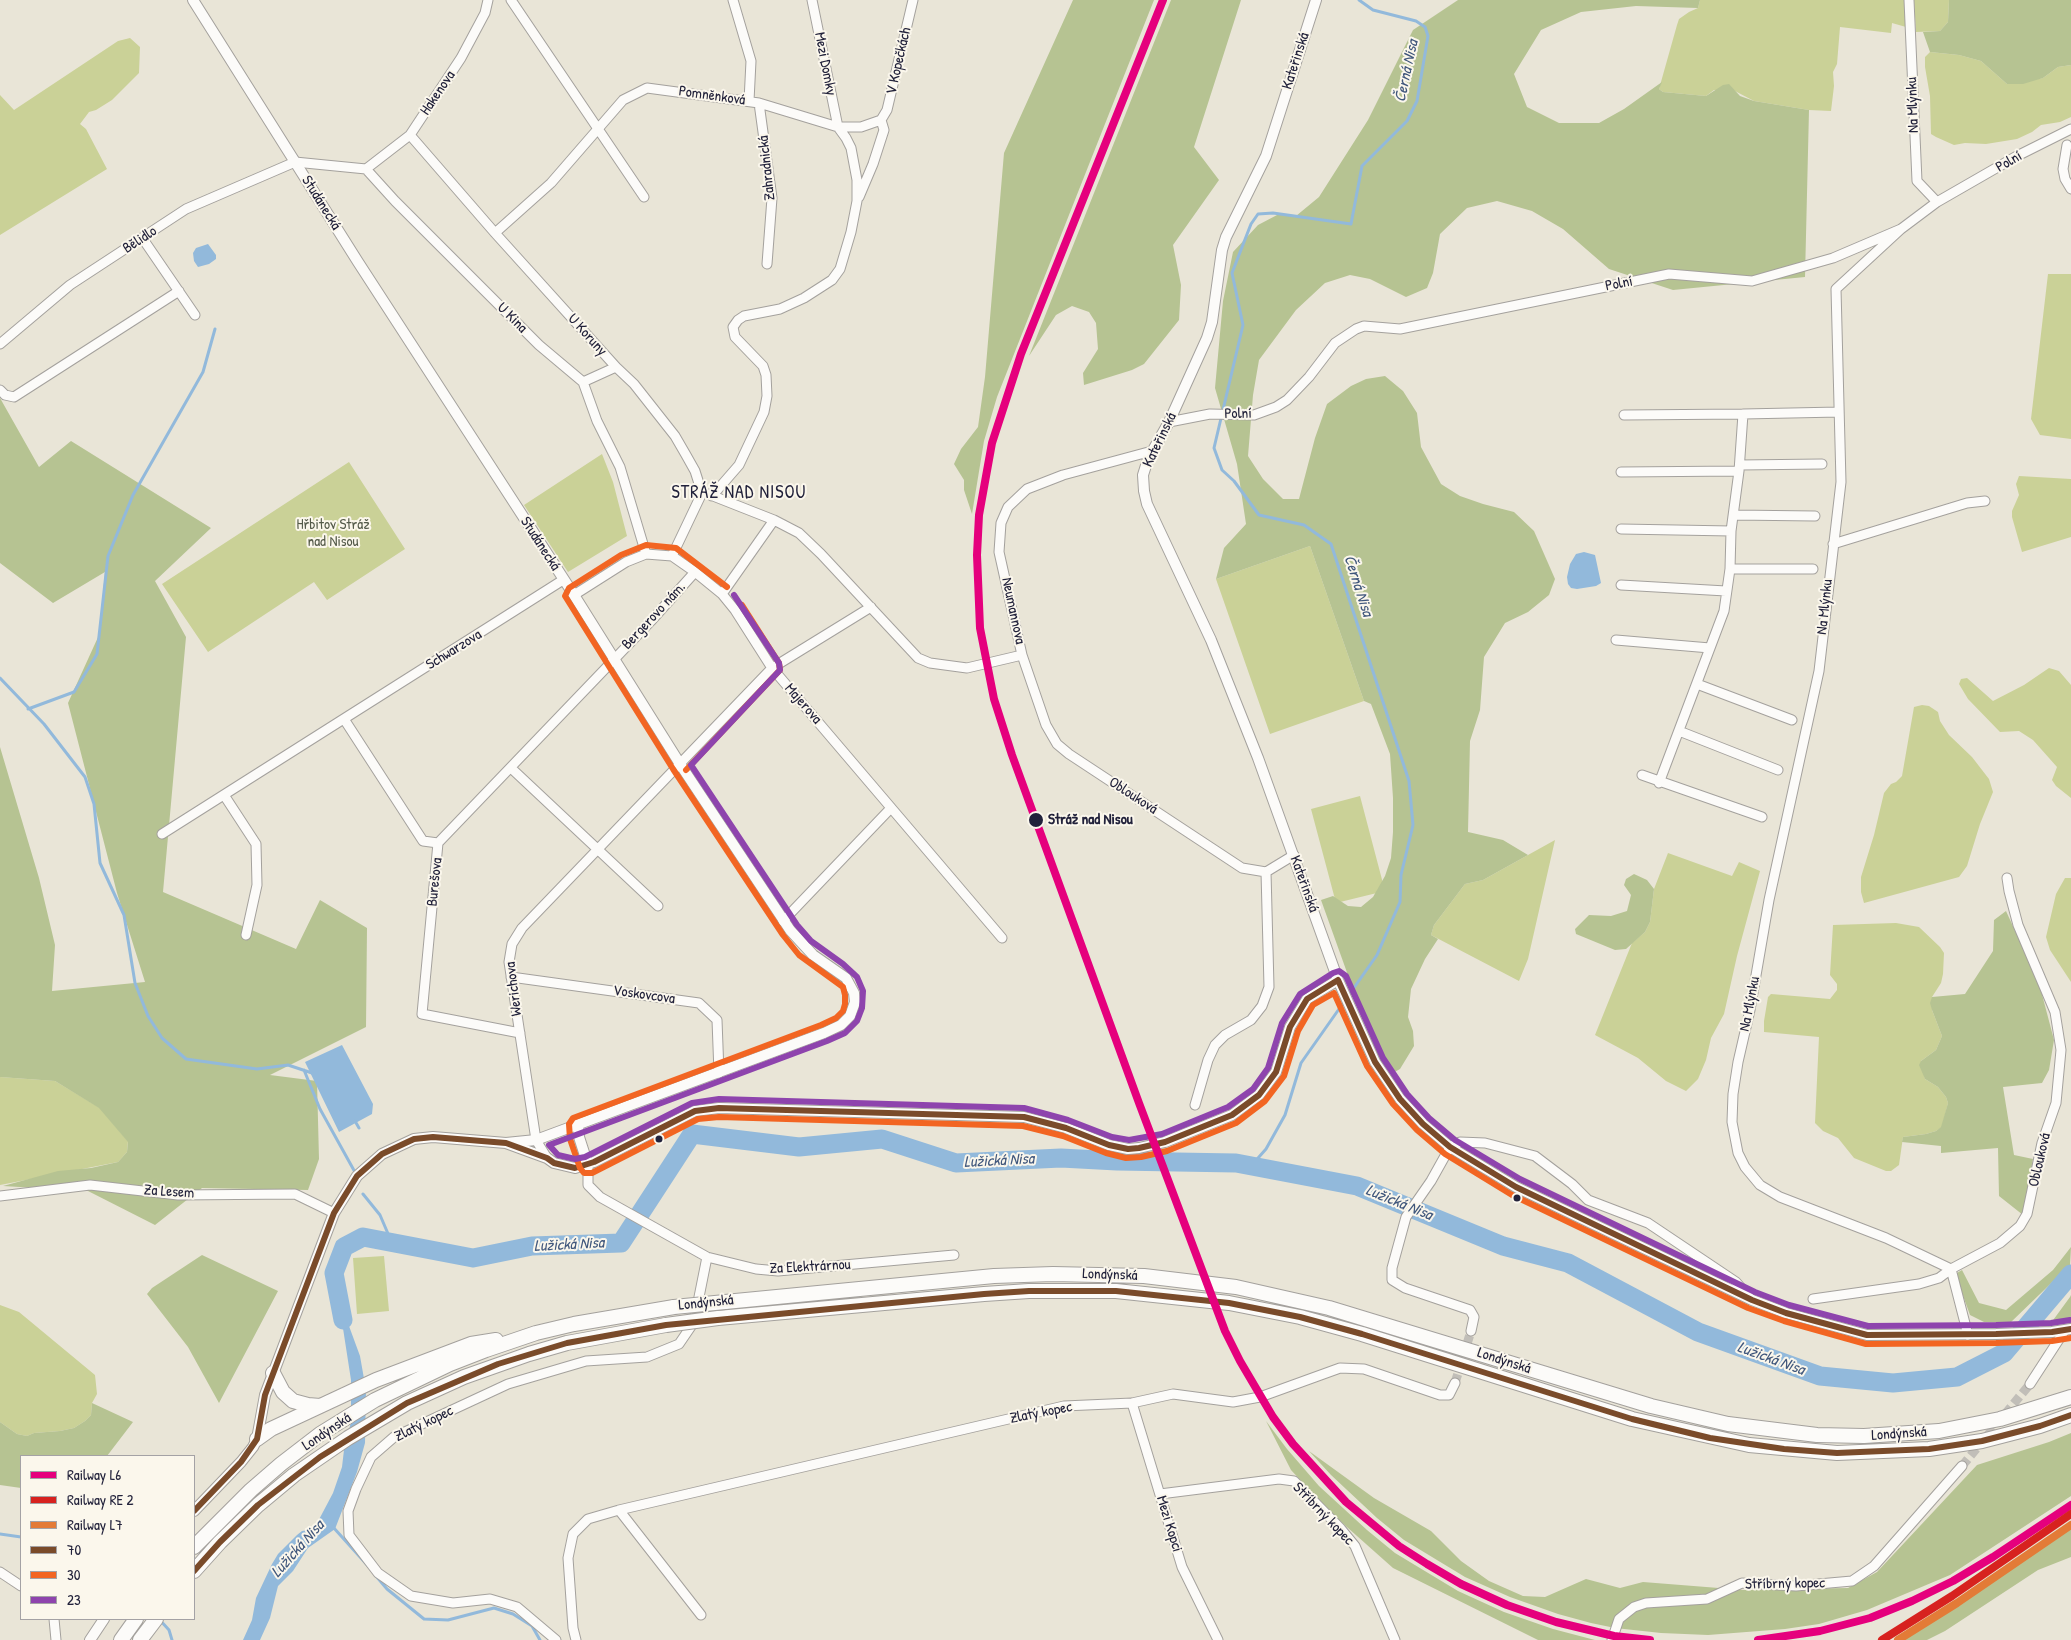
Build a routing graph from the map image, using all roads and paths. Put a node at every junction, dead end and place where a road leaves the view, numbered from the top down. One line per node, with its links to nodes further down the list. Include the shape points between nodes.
1 (193, 0): 18 (street, Studánecká)
2 (488, 0): 15 (street, Hakenova, via 485,13 461,58)
3 (511, 0): 13 (street)
4 (732, 0): 9 (street, via 751,60)
5 (812, 0): 12 (street, Mezi Domky)
6 (912, 0): 11 (street, V Kopečkách, via 887,110)
7 (1316, 0): 37 (street, Kateřinská, via 1266,156 1226,236 1207,338)
8 (1909, 0): 23 (street, Na Mlýnku, via 1917,181)
9 (749, 101): 10 (street, Pomněnková); 13 (street, Pomněnková, via 647,88 623,100)
10 (759, 103): 12 (street, Pomněnková); 27 (street, Zahradnická, via 772,198)
11 (881, 120): 12 (street, via 861,127); 22 (street, V Kopečkách, via 884,130)
12 (838, 127): 22 (street, V Kopečkách, via 851,148 856,167)
13 (598, 129): 21 (street); 25 (street, Pomněnková, via 551,183)
14 (2071, 129): 16 (street, Polní)
15 (410, 135): 19 (street, Hakenova); 25 (street, U Koruny)
16 (2060, 136): 17 (street); 23 (street, Polní)
17 (2069, 146): 20 (street, via 2063,169 2064,179)
18 (296, 162): 19 (street); 26 (street, Bělidlo, via 186,209); 56 (street, Studánecká)
19 (366, 169): 32 (street, U Kina, via 539,345)
20 (2071, 189)
21 (644, 197)
22 (857, 202): 43 (street, V Kopečkách, via 840,269 832,280 785,307 744,316 735,323 735,337 763,366 767,396 761,419 739,465)
23 (1937, 202): 24 (street, Polní)
24 (1900, 229): 34 (street, Na Mlýnku, via 1836,288); 37 (street, Polní, via 1833,258 1752,281 1669,274 1400,328 1364,326 1330,347 1309,377 1276,407 1254,415 1210,414)
25 (495, 233): 31 (street, U Koruny)
26 (143, 239): 28 (street); 30 (street, Bělidlo, via 70,285)
27 (767, 264)
28 (178, 291): 29 (street); 33 (street, via 14,397)
29 (195, 315)
30 (0, 344)
31 (616, 367): 32 (street); 42 (street, U Koruny, via 634,384 675,436 695,472)
32 (583, 382): 51 (street, via 597,421 620,467)
33 (0, 390)
34 (1839, 412): 35 (street); 50 (street, Na Mlýnku, via 1841,482)
35 (1743, 414): 36 (street); 40 (street)
36 (1624, 415)
37 (1169, 422): 38 (street, Kateřinská)
38 (1152, 451): 64 (street, Neumannova, via 1063,474 1027,489 1008,507 1002,524 1000,552); 82 (street, Kateřinská, via 1143,476 1147,504 1211,640)
39 (1822, 464): 40 (street)
40 (1739, 468): 41 (street); 45 (street)
41 (1621, 472)
42 (702, 493): 43 (street, Neumannova); 52 (street)
43 (712, 496): 47 (street, Neumannova)
44 (1985, 501): 50 (street, via 1967,503)
45 (1734, 515): 46 (street); 49 (street)
46 (1815, 516)
47 (774, 520): 59 (street); 61 (street, Neumannova, via 799,533)
48 (1621, 529): 49 (street)
49 (1731, 531): 53 (street)
50 (1833, 544): 104 (street, Na Mlýnku, via 1818,671 1768,900 1738,1062 1732,1122 1738,1153 1760,1185 1780,1197 1886,1238)
51 (646, 554): 52 (street); 60 (street, via 626,562)
52 (672, 556): 55 (street, Majerova)
53 (1730, 569): 54 (street, Na Mlýnku); 58 (street)
54 (1813, 569)
55 (695, 572): 59 (street, Majerova); 65 (street, Bergerovo nám.)
56 (564, 580): 60 (street, Studánecká); 68 (street, Schwarzova)
57 (1621, 585): 58 (street)
58 (1726, 591): 63 (street, via 1724,611)
59 (722, 594): 66 (street, Majerova, via 736,610)
60 (574, 595): 65 (street, Studánecká)
61 (871, 607): 64 (street, Neumannova, via 904,645 925,662 967,668); 66 (street)
62 (1616, 640): 63 (street)
63 (1710, 648): 67 (street)
64 (1022, 655): 83 (street, Oblouková, via 1046,725 1063,749 1242,868)
65 (613, 660): 71 (street, Studánecká); 72 (street, Burešova)
66 (772, 668): 71 (street); 77 (street, Majerova)
67 (1697, 684): 69 (street); 70 (street)
68 (344, 719): 76 (street, Schwarzova); 80 (street, via 423,841)
69 (1792, 720)
70 (1679, 732): 73 (street); 75 (street)
71 (680, 764): 81 (street, Werichova); 86 (street, Studánecká)
72 (511, 768): 80 (street, Burešova); 81 (street)
73 (1778, 770)
74 (1642, 775): 75 (street)
75 (1659, 783): 78 (street)
76 (224, 795): 79 (street, Schwarzova); 87 (street, via 256,844 257,886)
77 (890, 808): 86 (street); 88 (street, Majerova)
78 (1762, 817)
79 (162, 834)
80 (438, 843): 91 (street, Burešova, via 422,1014)
81 (598, 849): 85 (street); 89 (street, Werichova, via 522,928 512,944)
82 (1294, 855): 83 (street); 90 (street, Kateřinská)
83 (1266, 872): 93 (street, via 1269,987 1262,1006 1251,1020 1215,1046)
84 (2007, 878): 104 (street, Oblouková, via 2018,925 2055,1012 2061,1050 2056,1103 2042,1143 2027,1214 2020,1226 2000,1243)
85 (658, 906)
86 (783, 921): 92 (street, Studánecká, via 805,948 850,982 855,997 852,1011 841,1025 824,1033)
87 (246, 935)
88 (1002, 938)
89 (511, 978): 91 (street, Werichova); 92 (street, Voskovcova, via 699,1003 718,1020)
90 (1338, 980): 97 (street, via 1375,1062 1400,1099); 99 (street, via 1307,999 1290,1026 1276,1072 1259,1095 1232,1115 1165,1142 1128,1149 1024,1117 718,1108 694,1111)
91 (520, 1033): 95 (street, Werichova)
92 (719, 1073): 94 (street, Studánecká)
93 (1194, 1105)
94 (578, 1124): 95 (street, Studánecká); 99 (street)
95 (536, 1140): 96 (street, Studánecká); 98 (street, Werichova)
96 (506, 1143): 98 (street); 101 (street, via 433,1137 414,1139 382,1154 357,1176)
97 (1450, 1147): 106 (street, via 1516,1187); 106 (street, via 1460,1142 1485,1143 1535,1156 1588,1200 1648,1223 1736,1282); 108 (street, Londýnská, via 1406,1217 1392,1268 1392,1280 1470,1310 1474,1317)
98 (547, 1158): 99 (street, via 575,1168)
99 (588, 1165): 103 (street, Za Elektrárnou, via 588,1185 600,1198)
100 (0, 1196): 101 (street, Za Lesem, via 90,1185 178,1195 296,1194)
101 (334, 1213): 111 (street)
102 (954, 1255): 103 (street, Za Elektrárnou, via 778,1271)
103 (707, 1257): 136 (street, Zlatý kopec, via 694,1322 679,1344 647,1356 586,1361 508,1384 394,1437 371,1457 356,1489 348,1511 349,1535 378,1573 411,1596 453,1604 490,1599 517,1607)
104 (1951, 1269): 105 (street, Oblouková, via 1939,1278 1919,1284); 110 (street)
105 (1813, 1299)
106 (1752, 1300): 110 (street, via 1786,1313 1867,1335)
107 (2068, 1330): 110 (street); 113 (street)
108 (1471, 1331)
109 (536, 1333): 114 (highway, Londýnská, bridge, via 674,1307 994,1276 1144,1276 1218,1285 1329,1308 1651,1406 1728,1424 1817,1435 1864,1436 1939,1430 2000,1419); 116 (highway, via 471,1344 376,1380); 123 (highway, Londýnská, via 450,1364 375,1400 320,1434 250,1490)
110 (1968, 1335)
111 (273, 1373): 116 (highway, via 293,1401); 118 (street, via 265,1395)
112 (1455, 1383): 115 (street, Zlatý kopec, via 1449,1395 1440,1395 1364,1369 1340,1368 1260,1397 1233,1402 1173,1394)
113 (2030, 1384)
114 (2071, 1397)
115 (1132, 1403): 120 (street, Mezi Kopci); 122 (street, Zlatý kopec, via 1064,1406)
116 (320, 1406): 118 (highway)
117 (2071, 1415): 124 (highway, Londýnská, bridge, via 1982,1441 1929,1449 1837,1453 1749,1445 1606,1411 1300,1317 1229,1303 1116,1291 984,1294 666,1324 567,1343 498,1364 439,1388 374,1422 320,1457 258,1505)
118 (257, 1439): 121 (street, via 249,1453)
119 (1962, 1466): 140 (street, Stříbrný kopec, via 1874,1566 1852,1581 1796,1586 1742,1583 1707,1599 1646,1603 1634,1606 1619,1619)
120 (1160, 1494): 138 (street, Mezi Kopci, via 1182,1567); 139 (street, Stříbrný kopec, via 1279,1479 1294,1481 1341,1528 1354,1546)
121 (195, 1510)
122 (618, 1510): 127 (street); 137 (street, Zlatý kopec, via 588,1519 573,1534 568,1558)
123 (195, 1545)
124 (195, 1570)
125 (0, 1572): 126 (street)
126 (20, 1585)
127 (701, 1615)
128 (54, 1620): 132 (street)
129 (103, 1620): 133 (street)
130 (135, 1620): 134 (highway)
131 (155, 1620): 135 (highway)
132 (56, 1640)
133 (90, 1640)
134 (121, 1640)
135 (140, 1640)
136 (556, 1640)
137 (576, 1640)
138 (1218, 1640)
139 (1395, 1640)
140 (1612, 1640)

